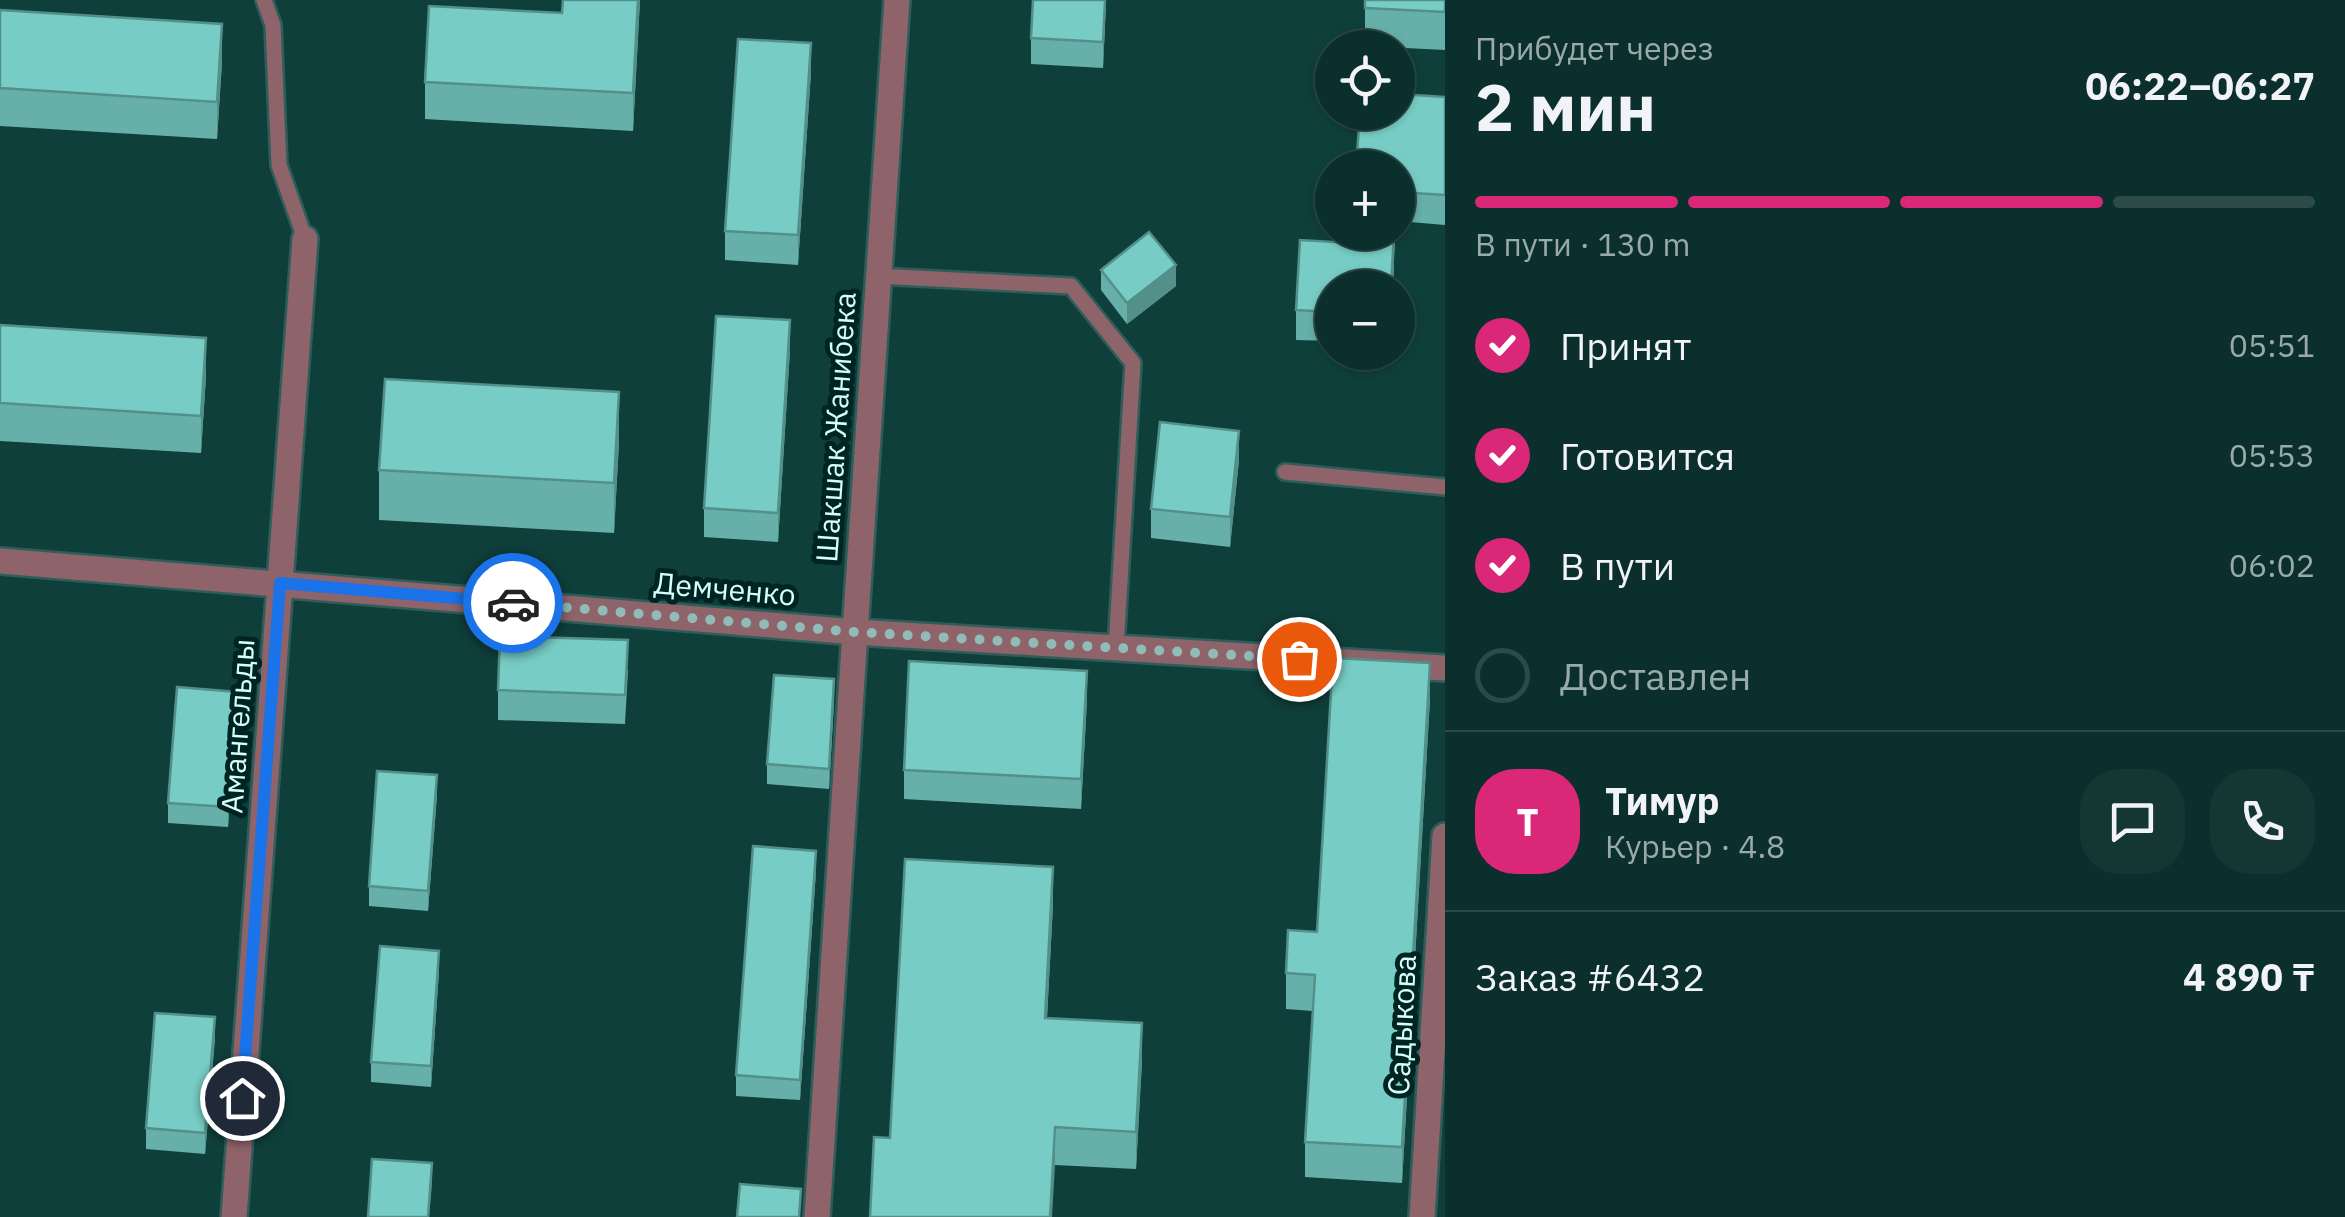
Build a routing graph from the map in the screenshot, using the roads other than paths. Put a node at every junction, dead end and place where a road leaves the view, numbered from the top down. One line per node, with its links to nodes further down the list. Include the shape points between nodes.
1 (264, 0): 3 (lane, via 273,25 279,165)
2 (897, 0): 4 (street, Шакшак Жанибека)
3 (305, 239): 8 (street, Амангельды)
4 (878, 276): 9 (street, Шакшак Жанибека); 10 (lane, via 1071,286 1133,363)
5 (1284, 472): 6 (lane)
6 (1445, 486)
7 (0, 561): 8 (street, Демченко)
8 (280, 583): 9 (street, Демченко); 13 (street, Амангельды)
9 (855, 632): 10 (street, Демченко); 14 (street, Шакшак Жанибека)
10 (1116, 648): 11 (street, Демченко)
11 (1445, 668)
12 (1445, 836): 15 (street, Садыкова)
13 (234, 1217)
14 (817, 1217)
15 (1422, 1217)

